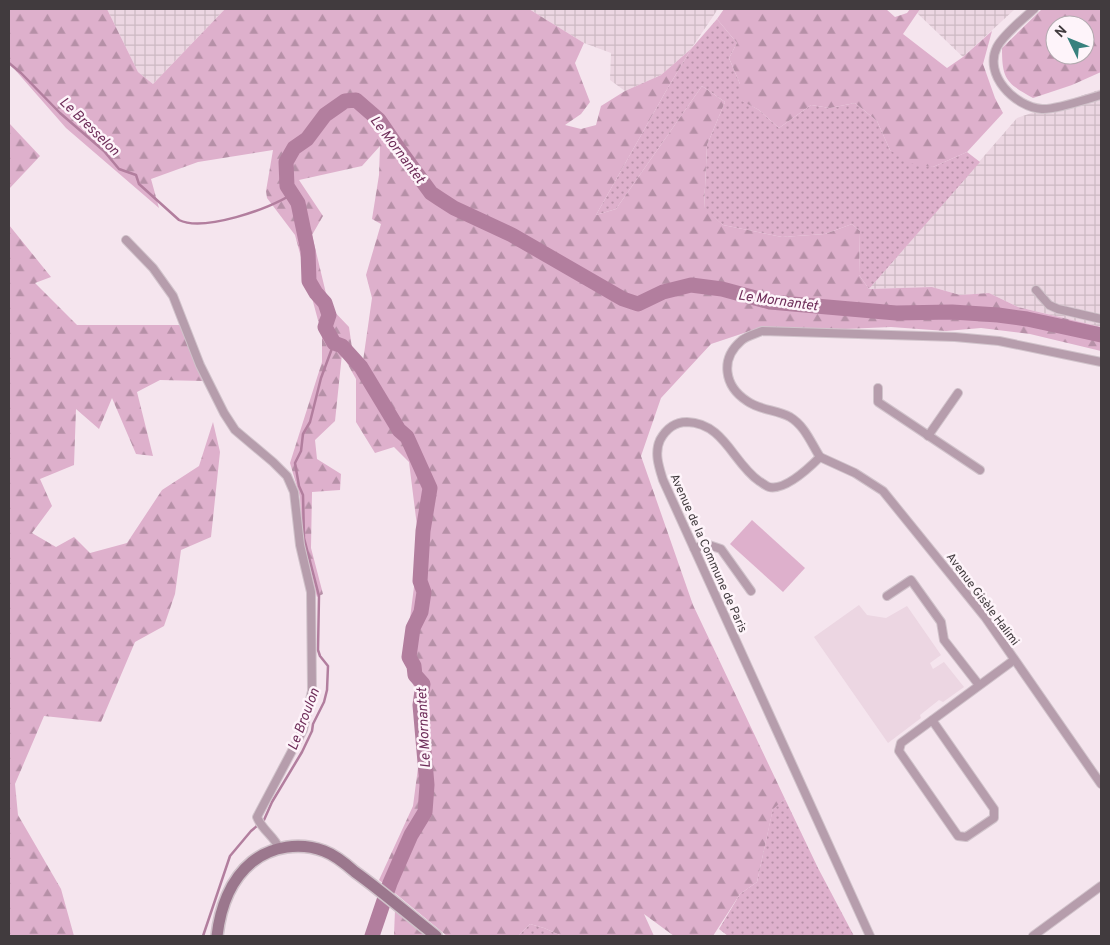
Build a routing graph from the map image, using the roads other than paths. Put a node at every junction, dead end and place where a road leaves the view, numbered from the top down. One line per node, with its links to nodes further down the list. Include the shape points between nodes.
1 (1034, 9): 2 (street, via 997,47 994,58 996,77 1003,88 1026,105 1043,109)
2 (1101, 96)
3 (126, 240): 19 (street, via 154,268 173,296 200,365 224,413 236,430 286,476 294,492 300,545 311,592 312,691 303,730 258,817)
4 (1036, 290): 5 (street, via 1049,305)
5 (1101, 319)
6 (1101, 362): 10 (street, via 999,341 955,337 762,331 742,340 728,356 727,374 735,390 748,402 790,417 805,429)
7 (878, 388): 9 (street, via 878,402)
8 (958, 393): 9 (street)
9 (928, 436): 11 (street)
10 (820, 457): 12 (street, Avenue de la Commune de Paris, via 784,485 768,487 755,478 718,434 697,422 679,422 664,432 657,446 657,461); 15 (street, Avenue Gisèle Halimi, via 855,473 883,491 985,617)
11 (980, 470)
12 (694, 548): 13 (street, via 709,545 721,549); 23 (street, Avenue de la Commune de Paris)
13 (752, 591)
14 (887, 596): 16 (street, via 911,580 941,622 944,640)
15 (1014, 660): 16 (street); 18 (street, Avenue Gisèle Halimi)
16 (980, 685): 17 (street)
17 (932, 720): 17 (street, via 901,743 899,751 958,836 966,837 994,818 994,808)
18 (1101, 784)
19 (279, 848): 21 (street, via 255,859 237,876 221,912); 22 (street, via 302,846 340,860)
20 (1101, 886): 24 (street)
21 (217, 936)
22 (436, 936)
23 (870, 936)
24 (1033, 936)

